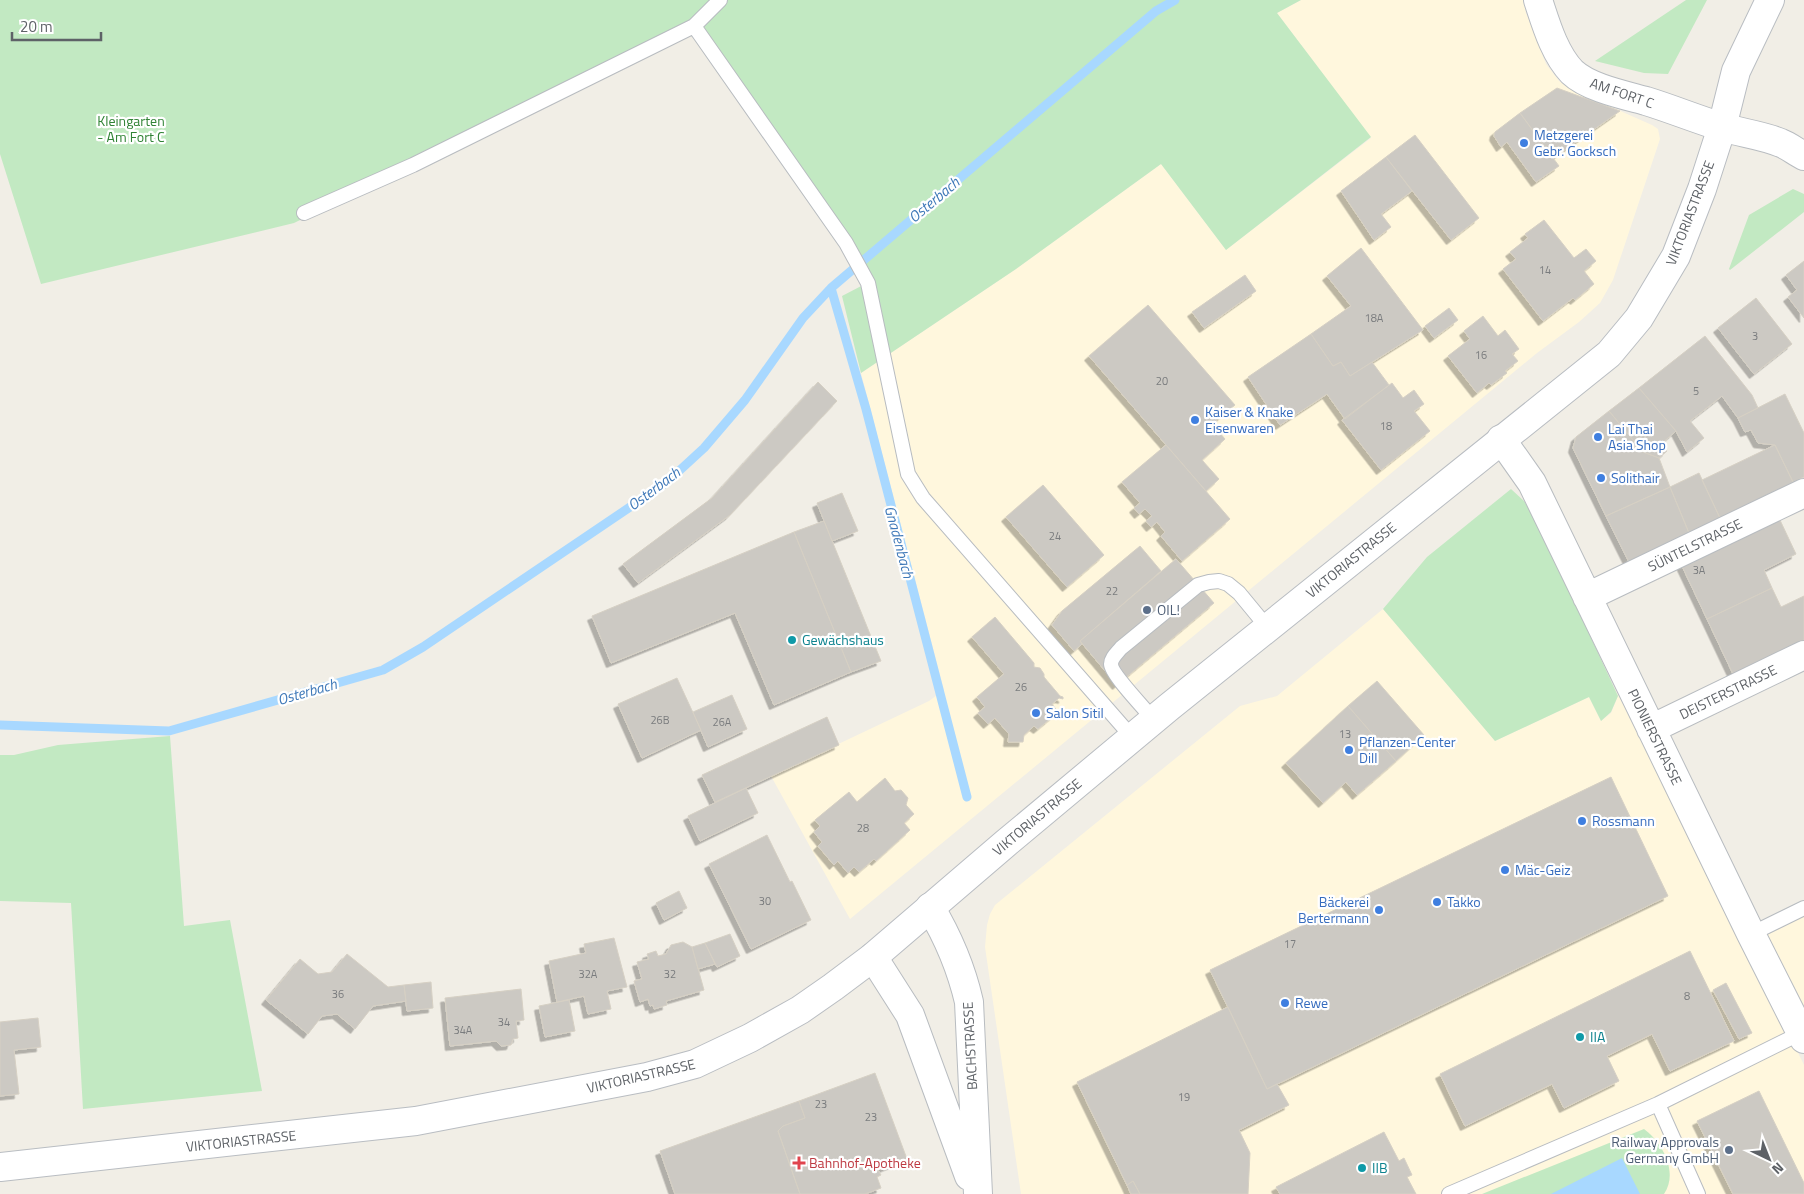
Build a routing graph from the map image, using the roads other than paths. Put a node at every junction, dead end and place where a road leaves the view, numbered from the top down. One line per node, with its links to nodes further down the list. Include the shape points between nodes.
1 (720, 0): 4 (lane)
2 (1538, 0): 5 (main road, AM FORT C, via 1548,30 1563,61 1573,73 1602,88)
3 (1770, 0): 5 (main road, VIKTORIASTRASSE, via 1736,71)
4 (694, 26): 7 (lane, via 413,165); 15 (lane, via 846,243 868,283 908,474 923,498)
5 (1722, 127): 6 (main road, AM FORT C, via 1776,141); 8 (main road, VIKTORIASTRASSE, via 1676,256 1639,318 1609,354)
6 (1804, 156)
7 (304, 213)
8 (1501, 439): 10 (main road, PIONIERSTRASSE, via 1532,482); 11 (main road, VIKTORIASTRASSE)
9 (1804, 493): 10 (main road, SÜNTELSTRASSE)
10 (1587, 597): 14 (main road, PIONIERSTRASSE)
11 (1267, 627): 13 (main road, VIKTORIASTRASSE); 13 (lane, via 1238,593 1219,581 1198,585 1121,648 1114,656 1112,669)
12 (1804, 655): 14 (main road, DEISTERSTRASSE)
13 (1154, 720): 15 (main road, VIKTORIASTRASSE)
14 (1651, 729): 18 (main road, PIONIERSTRASSE)
15 (1132, 737): 16 (main road, VIKTORIASTRASSE)
16 (930, 907): 19 (main road, VIKTORIASTRASSE); 23 (main road, BACHSTRASSE, via 947,936 964,978 969,1002)
17 (1804, 908): 18 (lane)
18 (1751, 934): 20 (main road, PIONIERSTRASSE)
19 (873, 957): 22 (main road, VIKTORIASTRASSE, via 800,1010 750,1038 695,1064 647,1077 416,1121); 23 (main road, BACHSTRASSE, via 910,1015)
20 (1803, 1036): 21 (lane)
21 (1658, 1104): 24 (lane); 25 (lane)
22 (0, 1167)
23 (977, 1194)
24 (1449, 1194)
25 (1698, 1194)

